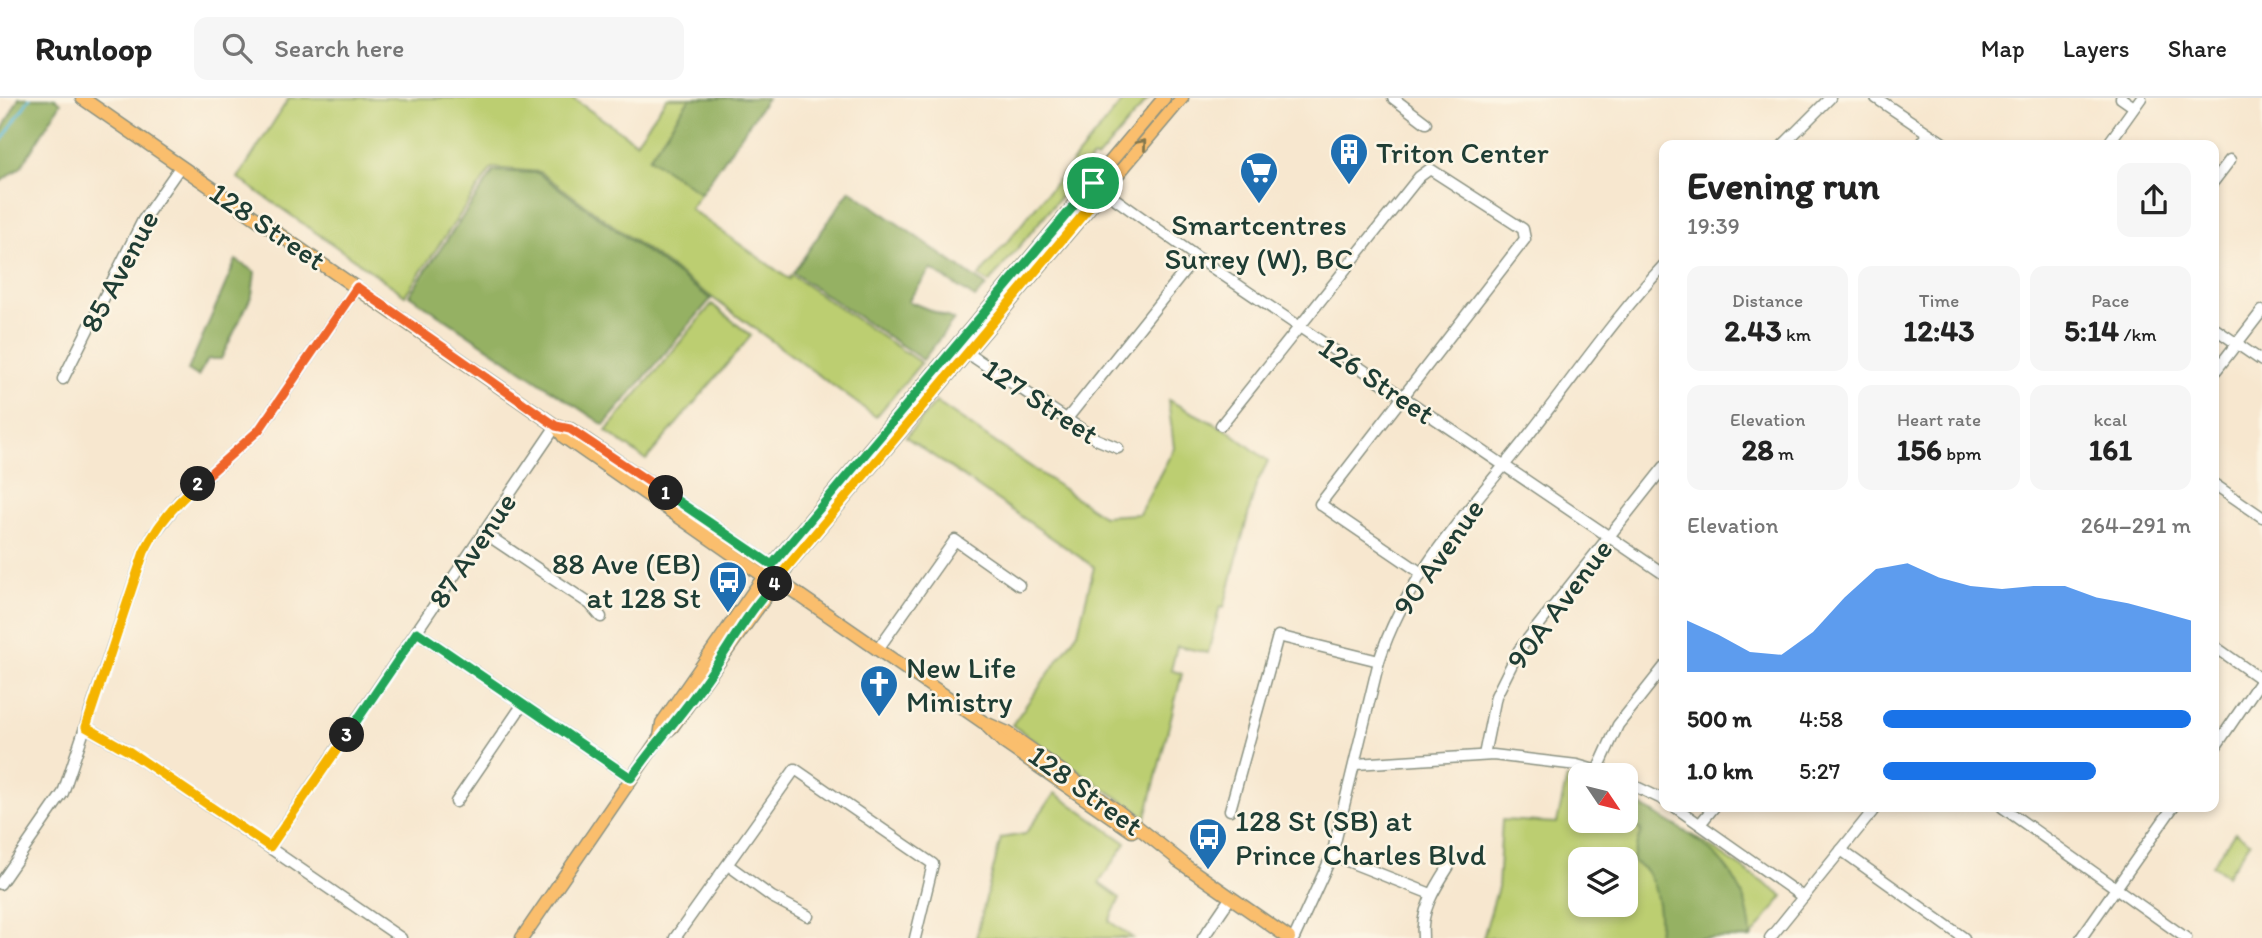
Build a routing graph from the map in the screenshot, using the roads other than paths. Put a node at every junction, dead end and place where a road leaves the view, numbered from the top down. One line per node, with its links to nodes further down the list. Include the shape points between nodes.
1 (82, 98): 16 (main road, 128 Street)
2 (1164, 98): 18 (main road)
3 (1182, 98): 18 (main road, one-way to 3)
4 (1393, 98): 9 (street)
5 (1830, 98): 11 (street)
6 (1876, 98): 10 (street)
7 (2121, 98): 8 (street)
8 (2137, 103): 14 (street)
9 (1426, 123)
10 (1929, 134): 12 (street); 13 (street)
11 (1788, 140)
12 (1924, 140)
13 (1938, 140)
14 (2111, 140)
15 (2230, 160): 17 (street)
16 (180, 167): 21 (main road, 128 Street); 29 (street, 85 Avenue, via 143,220)
17 (2219, 174)
18 (1098, 187): 19 (street, 126 Street); 26 (main road); 43 (main road)
19 (1196, 257): 23 (street, 126 Street); 31 (street)
20 (1659, 271): 35 (street, 90 Avenue)
21 (357, 287): 33 (main road, 128 Street); 53 (street, via 259,430 180,500 153,535)
22 (2262, 311): 25 (street)
23 (1298, 326): 30 (street, 126 Street); 30 (street, via 1430,169 1523,229 1525,239); 32 (street)
24 (2219, 331): 25 (street)
25 (2237, 344): 27 (street); 28 (street)
26 (965, 352): 31 (street, 127 Street); 43 (main road)
27 (2262, 362)
28 (2219, 367)
29 (63, 379)
30 (1402, 397): 35 (street, 126 Street); 42 (street, via 1320,504)
31 (1066, 419): 34 (street, 127 Street)
32 (1221, 425)
33 (556, 426): 39 (street, 87 Avenue); 43 (main road, 128 Street, via 570,429)
34 (1118, 448)
35 (1504, 467): 40 (street, 126 Street); 42 (street, 90 Avenue)
36 (1659, 473): 40 (street, 90A Avenue)
37 (2219, 487): 38 (street)
38 (2262, 517)
39 (483, 532): 45 (street, via 590,604); 46 (street, 87 Avenue)
40 (1609, 537): 41 (street, 126 Street); 55 (street, 90A Avenue, via 1509,668 1491,714)
41 (1659, 571)
42 (1420, 572): 49 (street, 90 Avenue)
43 (773, 574): 47 (main road, 128 Street); 59 (main road, via 671,727)
44 (1019, 585): 47 (street, via 954,540)
45 (601, 617)
46 (417, 632): 52 (street); 70 (street, 87 Avenue)
47 (878, 649): 78 (main road, 128 Street, via 983,722 1039,768)
48 (2219, 650): 51 (street)
49 (1378, 661): 57 (street, 90 Avenue); 63 (street, via 1276,631)
50 (1659, 673): 56 (street, via 1618,725)
51 (2262, 680): 54 (street)
52 (523, 704): 59 (street); 62 (street)
53 (86, 727): 70 (street); 75 (street, via 63,793)
54 (2219, 742)
55 (1484, 755): 57 (street); 58 (street)
56 (1601, 763)
57 (1356, 764): 72 (street, 90 Avenue)
58 (1568, 764)
59 (631, 778): 82 (main road)
60 (1638, 788): 61 (street)
61 (1659, 798)
62 (456, 802)
63 (1230, 810)
64 (1682, 812): 69 (street)
65 (1710, 812): 69 (street)
66 (1872, 812): 71 (street)
67 (2018, 812): 76 (street)
68 (2169, 812): 76 (street)
69 (1700, 824): 79 (street)
70 (270, 847): 81 (street)
71 (1841, 850): 79 (street); 89 (street)
72 (1332, 855): 77 (street); 86 (street, 90 Avenue)
73 (728, 865): 80 (street); 83 (street); 84 (street, via 795,769 803,771 933,864)
74 (1449, 866): 77 (street)
75 (0, 884)
76 (2115, 889): 90 (street); 91 (street)
77 (1431, 894): 87 (street, via 1421,925)
78 (1231, 897): 85 (street); 86 (main road, 128 Street)
79 (1803, 897): 88 (street)
80 (808, 916)
81 (401, 938)
82 (522, 938)
83 (675, 938)
84 (915, 938)
85 (1203, 938)
86 (1291, 938)
87 (1423, 938)
88 (1770, 938)
89 (1964, 938)
90 (2081, 938)
91 (2186, 938)

